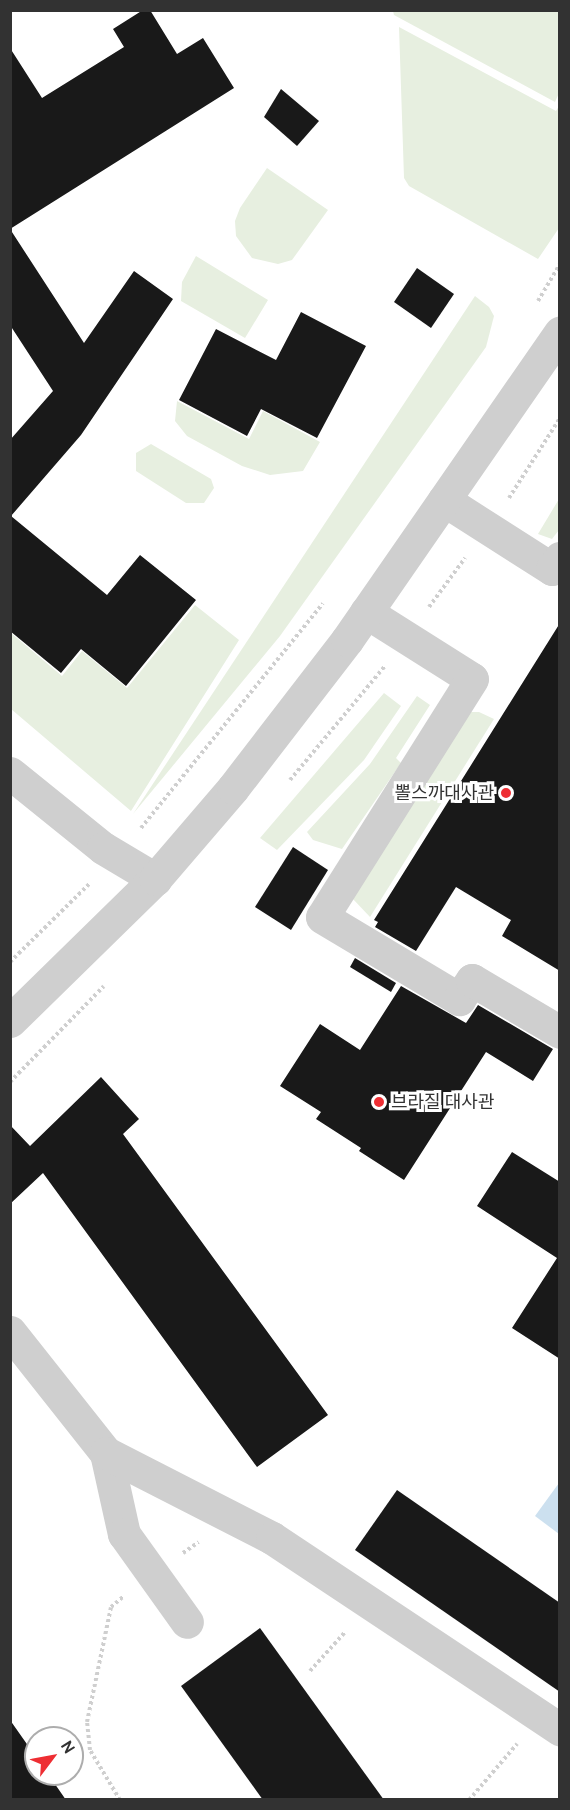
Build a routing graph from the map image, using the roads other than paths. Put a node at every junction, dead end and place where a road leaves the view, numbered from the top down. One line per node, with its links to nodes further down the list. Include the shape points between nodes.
1 (560, 332): 2 (street)
2 (444, 500): 3 (street, via 552,569); 4 (street)
3 (560, 558)
4 (366, 612): 6 (street, via 233,788); 8 (street, via 472,679 322,917 459,999 472,980)
5 (10, 772): 6 (street, via 117,857)
6 (154, 879): 7 (street)
7 (10, 1021)
8 (560, 1032)
9 (10, 1332): 10 (street)
10 (106, 1452): 11 (street, via 124,1534); 12 (street, via 272,1538)
11 (187, 1623)
12 (560, 1729)

